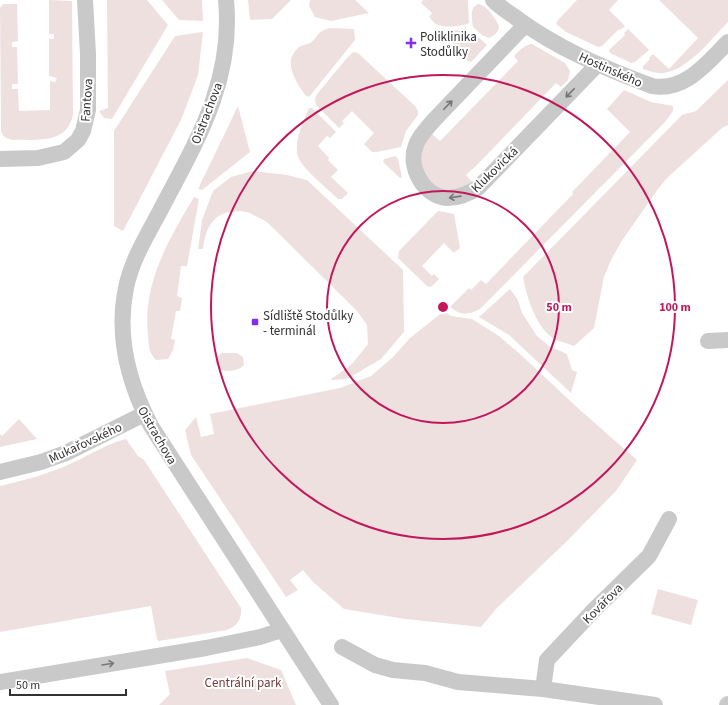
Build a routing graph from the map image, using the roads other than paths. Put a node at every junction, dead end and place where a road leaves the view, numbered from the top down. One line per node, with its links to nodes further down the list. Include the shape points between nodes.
1 (85, 0): 7 (street, Fantova, via 88,110 83,131 75,143 64,152 38,158)
2 (226, 0): 10 (street, Oistrachova, via 226,44 216,93 203,127 138,254 126,288 123,324 126,360)
3 (493, 0): 4 (street, Hostinského)
4 (525, 25): 6 (street, Hostinského); 6 (street, Klukovická, one-way to 4, via 479,187 458,197 438,196 426,187 417,174 413,160 420,137)
5 (728, 42): 6 (street, Hostinského, via 700,71 671,87 652,86)
6 (597, 65)
7 (0, 159)
8 (728, 340): 9 (street)
9 (708, 341)
10 (144, 414): 11 (street, Mukařovského, via 66,453); 13 (street, Oistrachova)
11 (0, 472)
12 (669, 519): 16 (street, Kovářova, via 649,556 548,660)
13 (282, 630): 15 (street, one-way to 13, via 235,642); 17 (street, Oistrachova)
14 (342, 646): 16 (street, via 375,665 393,670 425,673 458,682)
15 (0, 682)
16 (543, 689): 18 (street)
17 (331, 705)
18 (655, 705)

